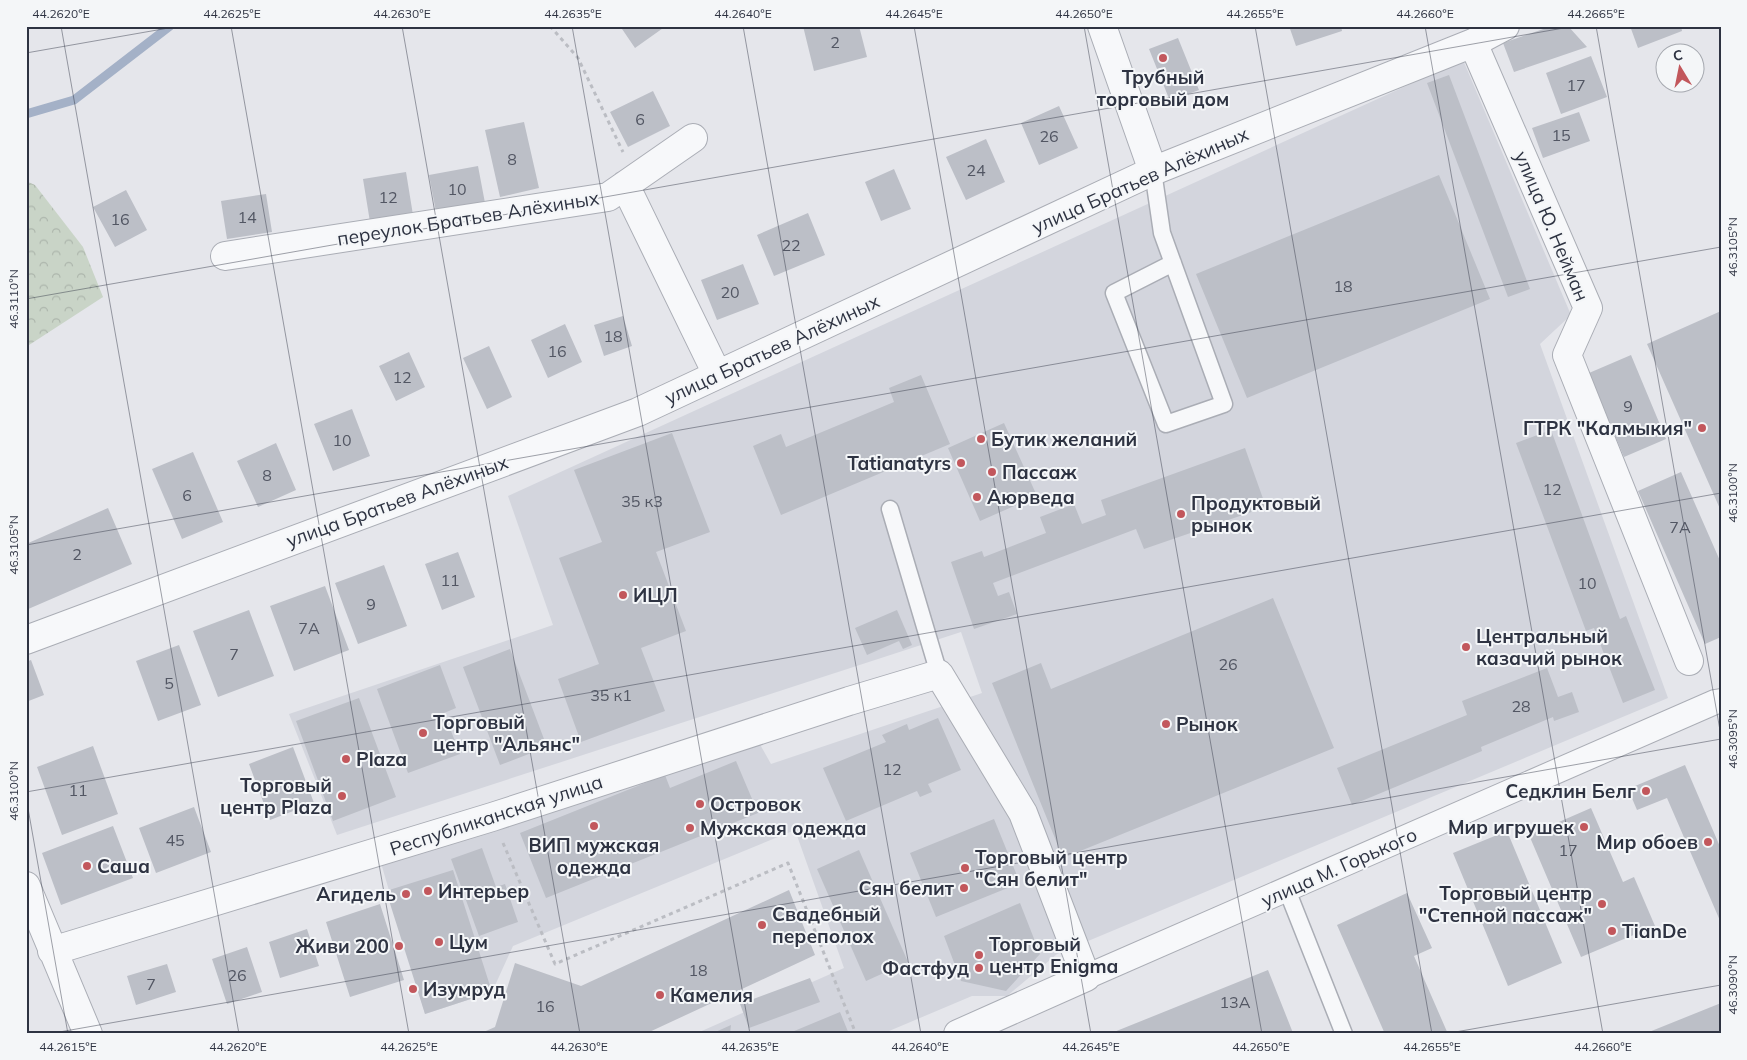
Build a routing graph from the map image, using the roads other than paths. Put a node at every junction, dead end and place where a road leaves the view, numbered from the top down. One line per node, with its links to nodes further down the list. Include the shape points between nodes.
1 (1102, 26): 5 (street)
2 (1505, 26): 3 (street, улица Братьев Алёхиных)
3 (1473, 43): 5 (street, улица Братьев Алёхиных); 12 (street, улица Ю. Нейман, via 1588,308 1567,355)
4 (693, 138): 6 (street, переулок Братьев Алёхиных)
5 (1153, 171): 8 (lane, via 1162,233); 9 (street, улица Братьев Алёхиных)
6 (625, 185): 7 (street, переулок Братьев Алёхиных, via 608,197); 9 (street)
7 (225, 256)
8 (1172, 263): 8 (lane, via 1224,404 1166,424 1114,293)
9 (717, 374): 11 (street, улица Братьев Алёхиных, via 638,412)
10 (890, 509): 13 (lane)
11 (26, 640)
12 (1689, 661)
13 (940, 674): 17 (street, Республиканская улица, via 492,817); 18 (street, via 1022,813)
14 (1721, 701): 16 (street, улица М. Горького)
15 (26, 886): 17 (street)
16 (1286, 890): 18 (street, улица М. Горького); 21 (lane)
17 (52, 951): 19 (street)
18 (1086, 977): 20 (street, улица М. Горького)
19 (88, 1034)
20 (958, 1034)
21 (1344, 1034)

